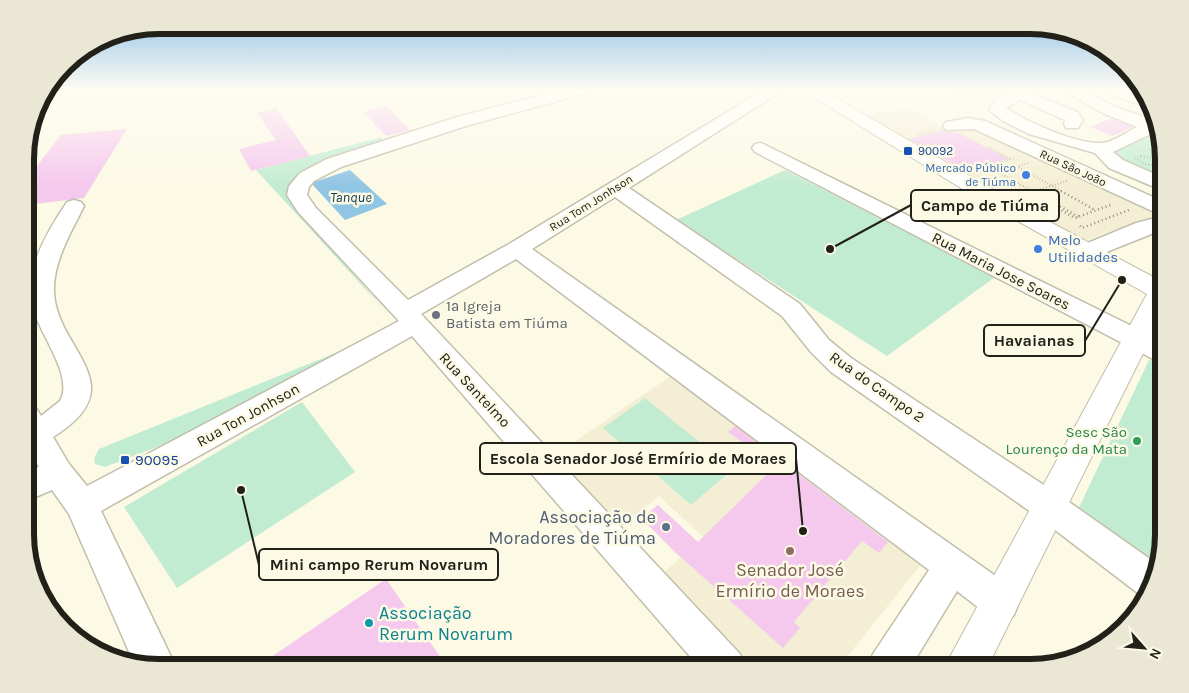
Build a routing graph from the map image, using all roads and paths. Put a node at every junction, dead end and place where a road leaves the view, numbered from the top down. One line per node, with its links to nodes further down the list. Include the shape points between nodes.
1 (458, 122): 38 (street, Rua Santelmo, via 388,140 334,163 307,177 299,186 297,195 300,201)
2 (722, 122): 23 (street, Rua Tom Jonhson)
3 (864, 122): 11 (main road)
4 (968, 122): 9 (street, Rua São João)
5 (972, 122): 31 (street, Rua São João)
6 (1018, 122): 12 (street, via 1066,142)
7 (1044, 122): 8 (street, via 1061,126)
8 (1072, 124): 12 (street)
9 (952, 126): 11 (path)
10 (1151, 127): 12 (street)
11 (894, 140): 26 (main road)
12 (1111, 146): 21 (street, via 1106,157)
13 (761, 148): 40 (street, Rua Maria Jose Soares)
14 (1020, 156): 19 (path, via 978,169)
15 (1155, 156): 16 (path)
16 (1152, 158)
17 (1031, 162): 18 (path)
18 (1016, 166): 22 (path); 24 (path, via 998,172)
19 (986, 173)
20 (1068, 181): 22 (path)
21 (1155, 181)
22 (1052, 186): 24 (path); 32 (path)
23 (615, 188): 35 (street, Rua Tom Jonhson); 46 (street, Rua do Campo 2, via 791,310 820,346 841,365)
24 (1034, 192): 25 (path); 33 (path)
25 (1030, 193): 27 (path); 33 (path, via 1075,218)
26 (1004, 194): 27 (path); 27 (path); 36 (main road)
27 (1024, 195): 30 (path, via 1082,228 1129,211)
28 (1113, 204): 32 (path)
29 (74, 206): 41 (street, via 47,261 43,286 44,306 67,356 78,395 69,410)
30 (1129, 206)
31 (1155, 206)
32 (1096, 210): 33 (path)
33 (1079, 217)
34 (1155, 225): 36 (street)
35 (517, 249): 38 (street, Rua Tom Jonhson); 47 (street)
36 (1086, 252): 37 (main road)
37 (1155, 285)
38 (409, 318): 45 (street, Rua Ton Jonhson); 51 (street, Rua Santelmo)
39 (1155, 319): 40 (main road)
40 (1149, 346): 46 (main road)
41 (34, 424)
42 (34, 434): 43 (street)
43 (46, 470): 44 (street); 45 (street)
44 (34, 480)
45 (82, 505): 50 (street)
46 (1050, 507): 48 (street, Rua do Campo 2); 49 (main road)
47 (953, 565): 49 (street); 52 (street)
48 (1147, 579)
49 (1001, 602): 53 (main road)
50 (152, 659)
51 (718, 659)
52 (893, 659)
53 (970, 659)

